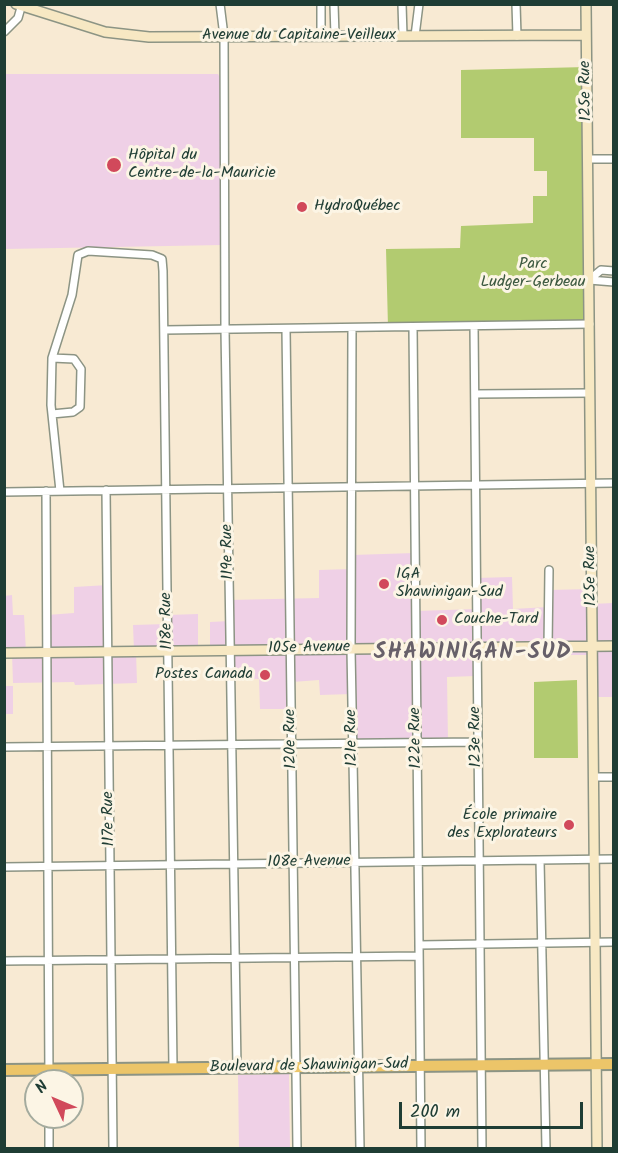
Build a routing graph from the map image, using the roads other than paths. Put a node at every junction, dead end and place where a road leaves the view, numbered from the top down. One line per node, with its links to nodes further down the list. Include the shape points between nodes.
1 (220, 4): 11 (street, 119e Rue)
2 (321, 4): 12 (street)
3 (334, 4): 13 (street)
4 (402, 4): 14 (street)
5 (419, 4): 15 (street)
6 (516, 4): 16 (street)
7 (586, 4): 10 (street, 125e Rue)
8 (20, 5): 9 (street, via 18,18); 11 (street, Avenue du Capitaine-Veilleux, via 105,32 149,38)
9 (4, 32)
10 (586, 35): 16 (street, Avenue du Capitaine-Veilleux); 17 (street, 125e Rue)
11 (224, 36): 12 (street, Avenue du Capitaine-Veilleux); 28 (street, 119e Rue)
12 (321, 36): 13 (street, Avenue du Capitaine-Veilleux)
13 (334, 36): 14 (street, Avenue du Capitaine-Veilleux)
14 (403, 36): 15 (street, Avenue du Capitaine-Veilleux)
15 (415, 36): 16 (street, Avenue du Capitaine-Veilleux)
16 (517, 36)
17 (587, 159): 18 (street); 20 (street, 125e Rue)
18 (614, 159)
19 (614, 272): 20 (street, via 601,270)
20 (589, 280): 21 (street); 22 (street, 125e Rue)
21 (614, 282)
22 (590, 324): 23 (street); 30 (street, 125e Rue)
23 (474, 326): 24 (street); 31 (street, 123e Rue)
24 (413, 327): 25 (street); 36 (street, 122e Rue)
25 (352, 328): 26 (street); 37 (street, 121e Rue)
26 (286, 329): 28 (street); 38 (street, 120e Rue)
27 (164, 330): 28 (street); 29 (street, 118e Rue, via 162,259 88,251 78,255 72,295); 41 (street, 118e Rue)
28 (225, 330): 39 (street, 119e Rue)
29 (52, 358): 32 (street); 32 (street, via 74,359 81,369 80,407 73,412)
30 (590, 393): 31 (street); 34 (street, 125e Rue)
31 (475, 394): 35 (street, 123e Rue)
32 (52, 414): 43 (street)
33 (614, 483): 34 (street)
34 (591, 484): 35 (street); 46 (street, 125e Rue)
35 (476, 485): 36 (street); 48 (street, 123e Rue)
36 (414, 486): 37 (street); 50 (street, 122e Rue)
37 (352, 487): 38 (street); 51 (street, 121e Rue)
38 (288, 488): 39 (street); 53 (street, 120e Rue)
39 (228, 489): 41 (street); 52 (street, 119e Rue)
40 (106, 490): 41 (street); 43 (street); 54 (street, 117e Rue)
41 (166, 490): 55 (street, 118e Rue)
42 (46, 491): 43 (street); 44 (street); 57 (street)
43 (60, 491)
44 (4, 492)
45 (549, 570): 49 (street)
46 (592, 646): 47 (street, 105e Avenue); 49 (street, 105e Avenue); 67 (street, 125e Rue)
47 (614, 646)
48 (476, 647): 49 (street, 105e Avenue); 50 (street, 105e Avenue); 59 (street, 123e Rue)
49 (548, 647)
50 (416, 648): 51 (street, 105e Avenue); 58 (street, 122e Rue)
51 (351, 649): 53 (street, 105e Avenue); 60 (street, 121e Rue)
52 (230, 650): 53 (street, 105e Avenue); 55 (street, 105e Avenue); 61 (street, 119e Rue)
53 (291, 650): 62 (street, 120e Rue)
54 (108, 651): 55 (street, 105e Avenue); 57 (street, 105e Avenue); 65 (street, 117e Rue)
55 (168, 651): 63 (street, 118e Rue)
56 (4, 652): 57 (street, 105e Avenue)
57 (47, 652): 64 (street)
58 (417, 742): 59 (street); 60 (street); 72 (street, 122e Rue)
59 (477, 742): 73 (street, 123e Rue)
60 (353, 743): 62 (street); 74 (street, 121e Rue)
61 (232, 744): 62 (street); 63 (street); 76 (street, 119e Rue)
62 (292, 744): 75 (street, 120e Rue)
63 (169, 745): 65 (street); 77 (street, 118e Rue)
64 (48, 746): 65 (street); 66 (street); 80 (street)
65 (109, 746): 78 (street, 117e Rue)
66 (4, 747)
67 (594, 777): 68 (street); 69 (street, 125e Rue)
68 (614, 777)
69 (594, 859): 70 (street, 108e Avenue); 71 (street, 108e Avenue); 82 (street, 125e Rue)
70 (614, 859)
71 (540, 860): 73 (street, 108e Avenue); 84 (street)
72 (418, 861): 73 (street, 108e Avenue); 74 (street, 108e Avenue); 85 (street, 122e Rue)
73 (479, 861): 83 (street, 123e Rue)
74 (355, 862): 75 (street, 108e Avenue); 88 (street, 121e Rue)
75 (294, 863): 76 (street, 108e Avenue); 87 (street, 120e Rue)
76 (234, 864): 77 (street, 108e Avenue); 90 (street, 119e Rue)
77 (171, 865): 78 (street, 108e Avenue); 89 (street, 118e Rue)
78 (110, 866): 80 (street, 108e Avenue); 92 (street, 117e Rue)
79 (4, 867): 80 (street, 108e Avenue)
80 (48, 867): 91 (street)
81 (614, 942): 82 (street)
82 (595, 943): 84 (street); 94 (street, 125e Rue)
83 (480, 944): 84 (street); 85 (street); 96 (street, 123e Rue)
84 (542, 944): 97 (street)
85 (419, 945): 86 (street, 122e Rue)
86 (419, 956): 88 (street); 99 (street, 122e Rue)
87 (295, 957): 88 (street); 90 (street); 102 (street, 120e Rue)
88 (357, 957): 98 (street, 121e Rue)
89 (172, 959): 90 (street); 92 (street); 100 (street, 118e Rue)
90 (235, 959): 101 (street, 119e Rue)
91 (48, 960): 92 (street); 93 (street); 103 (street)
92 (111, 960): 105 (street, 117e Rue)
93 (4, 961)
94 (596, 1064): 95 (main road, Boulevard de Shawinigan-Sud); 97 (main road, Boulevard de Shawinigan-Sud); 116 (street, 125e Rue)
95 (614, 1064)
96 (481, 1065): 97 (main road, Boulevard de Shawinigan-Sud); 99 (main road, Boulevard de Shawinigan-Sud); 114 (street, 123e Rue)
97 (544, 1065): 115 (street)
98 (358, 1066): 99 (main road, Boulevard de Shawinigan-Sud); 102 (main road, Boulevard de Shawinigan-Sud); 112 (street, 121e Rue)
99 (420, 1066): 113 (street, 122e Rue)
100 (174, 1068): 101 (main road, Boulevard de Shawinigan-Sud); 105 (main road, Boulevard de Shawinigan-Sud)
101 (237, 1068): 102 (main road, Boulevard de Shawinigan-Sud)
102 (297, 1068): 111 (street, 120e Rue)
103 (49, 1069)
104 (84, 1069): 105 (main road, Boulevard de Shawinigan-Sud)
105 (112, 1069): 110 (street, 117e Rue)
106 (4, 1070): 107 (main road, Boulevard de Shawinigan-Sud)
107 (24, 1070)
108 (49, 1129): 109 (street)
109 (50, 1149)
110 (113, 1149)
111 (297, 1149)
112 (360, 1149)
113 (421, 1149)
114 (482, 1149)
115 (546, 1149)
116 (597, 1149)

